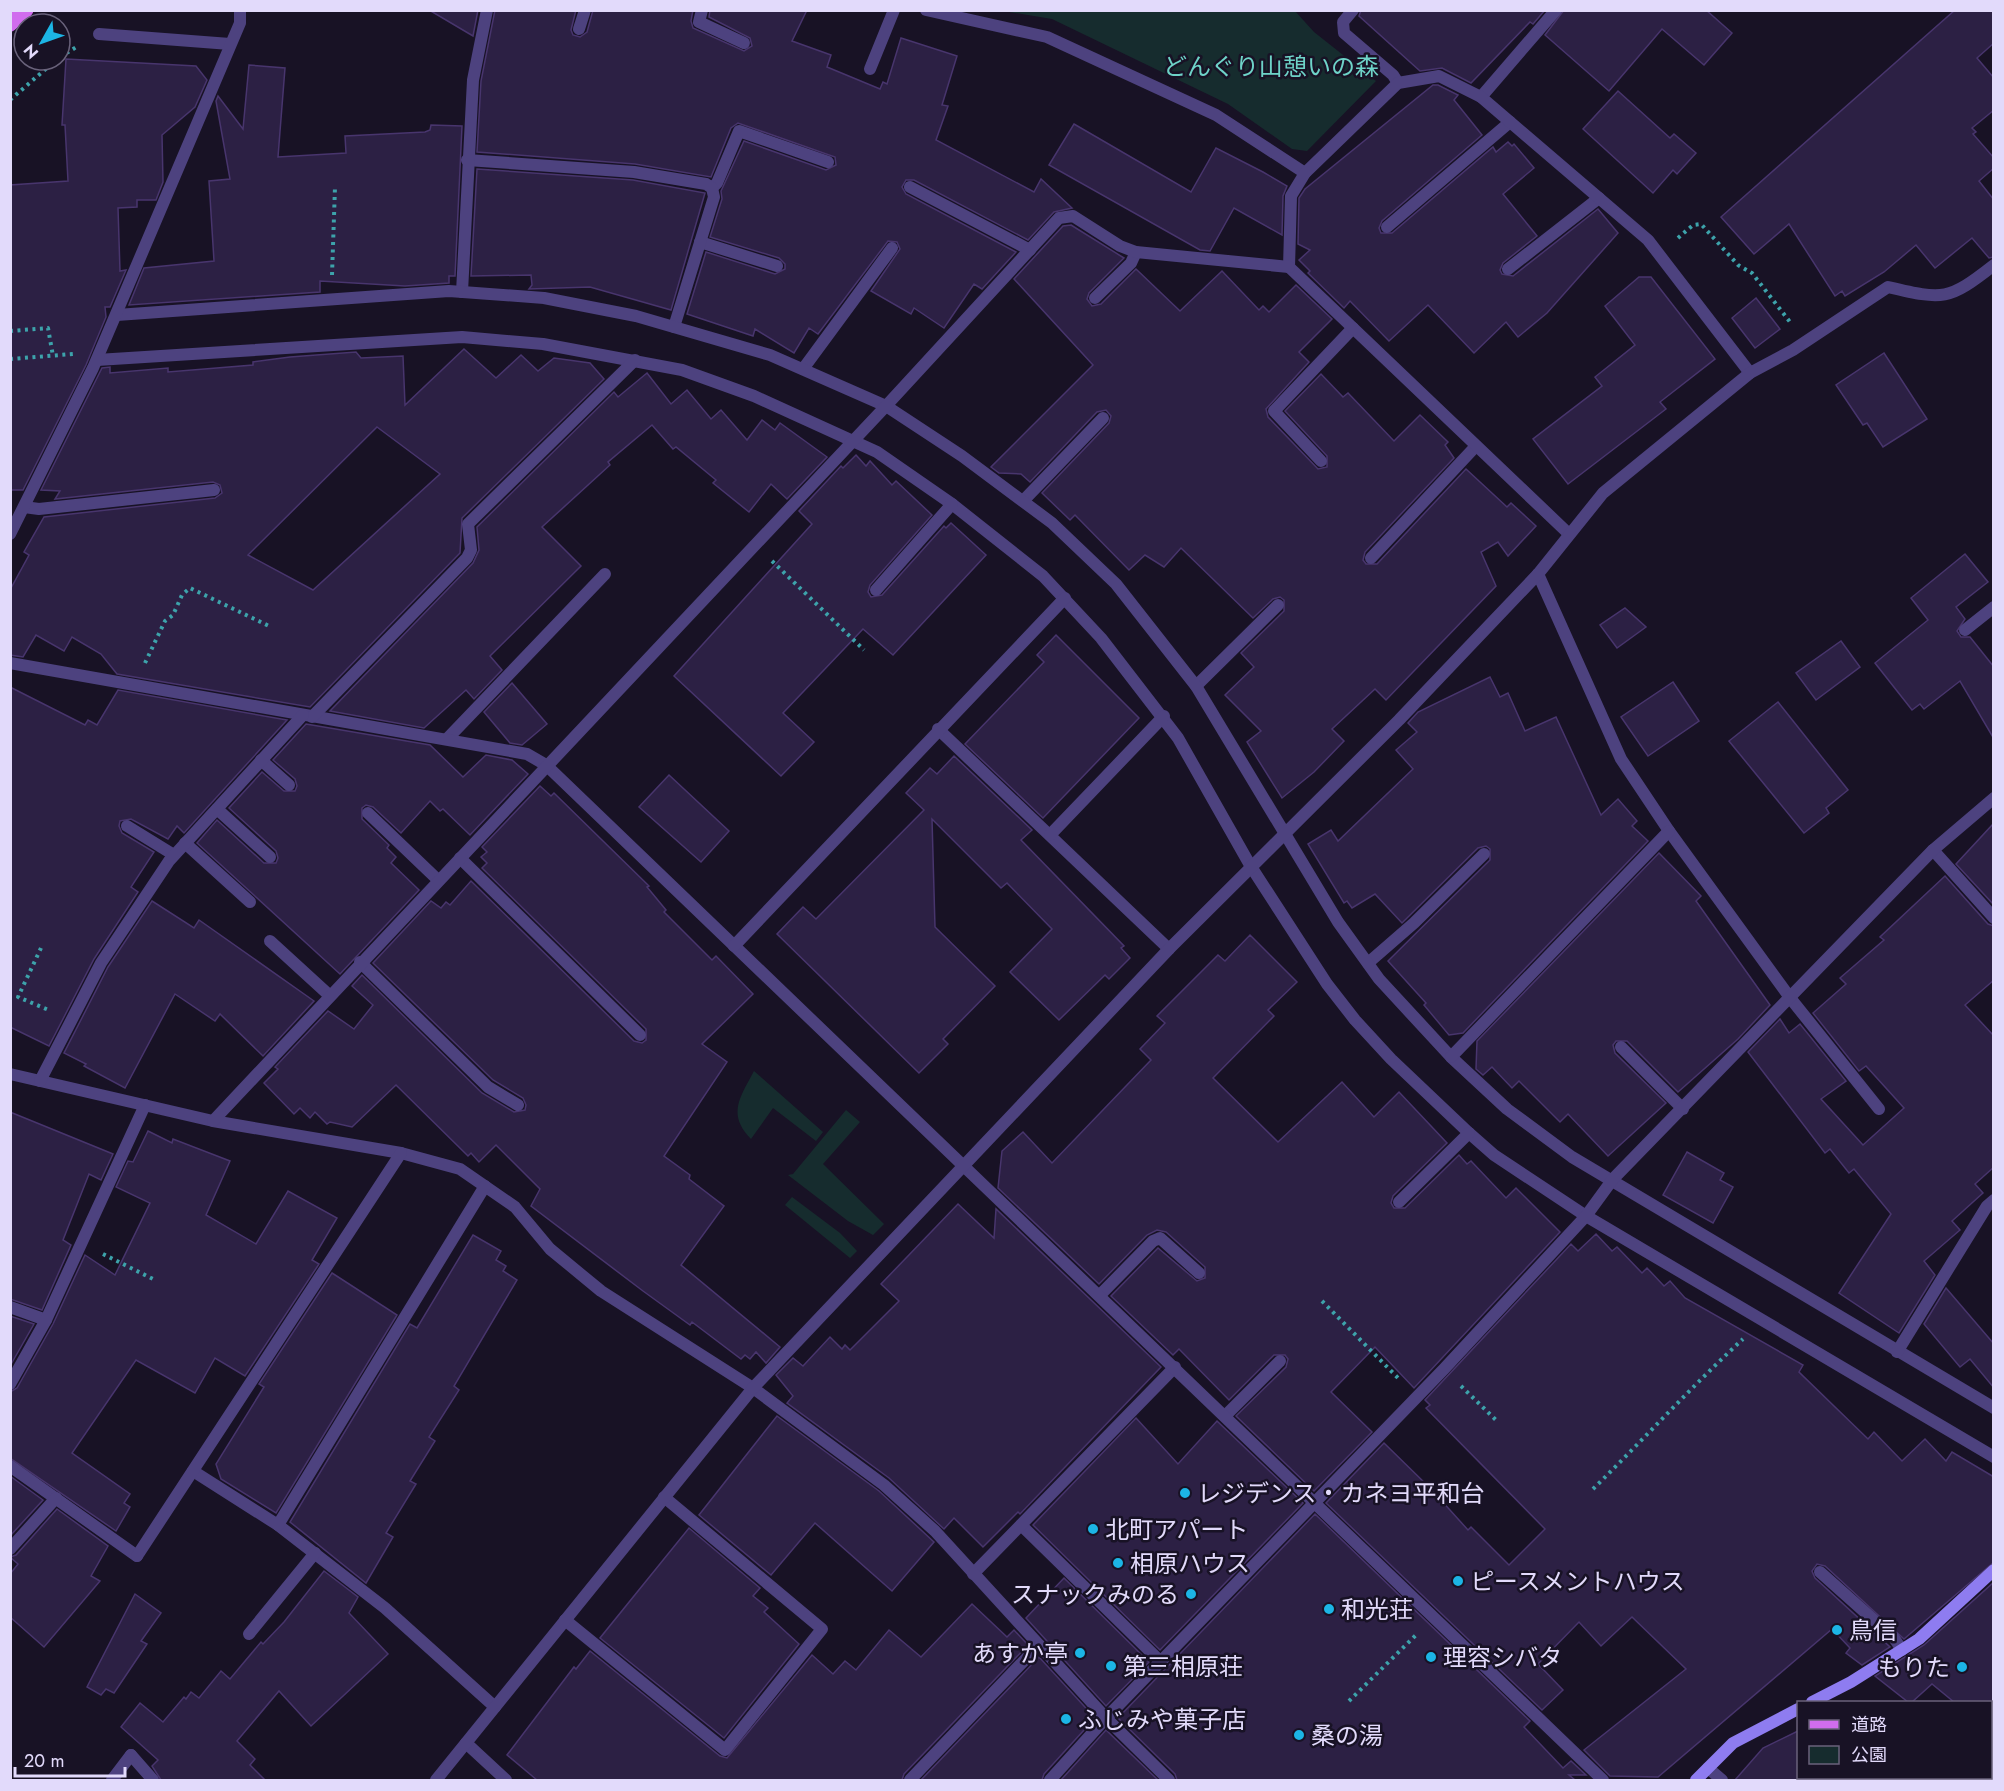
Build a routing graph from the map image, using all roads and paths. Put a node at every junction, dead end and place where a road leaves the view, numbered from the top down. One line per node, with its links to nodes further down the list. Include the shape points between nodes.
1 (26, 10): 10 (main road)
2 (240, 10): 14 (street, via 240,23)
3 (487, 10): 21 (street, via 473,80)
4 (585, 10): 11 (street)
5 (702, 10): 13 (street, via 699,22)
6 (894, 10): 15 (street)
7 (926, 10): 23 (street, via 1047,37 1216,115)
8 (1353, 10): 17 (street, via 1343,22 1344,33)
9 (1556, 10): 18 (street)
10 (10, 24)
11 (579, 29)
12 (99, 34): 14 (street)
13 (744, 43)
14 (230, 44): 41 (street)
15 (870, 69)
16 (42, 72): 19 (path)
17 (1398, 84): 18 (street, via 1439,76); 23 (street)
18 (1481, 97): 20 (street)
19 (10, 100)
20 (1510, 122): 27 (street); 28 (street)
21 (467, 160): 26 (street, via 634,172); 38 (street)
22 (828, 162): 26 (street, via 739,131)
23 (1305, 173): 36 (street, via 1291,196)
24 (335, 187): 40 (path)
25 (910, 187): 31 (street)
26 (712, 188): 29 (street, via 714,197)
27 (1599, 198): 33 (street); 37 (street)
28 (1387, 227)
29 (700, 242): 35 (street); 42 (street)
30 (892, 249): 50 (street)
31 (1030, 250): 32 (street, via 1066,215); 52 (street)
32 (1136, 252): 36 (street); 39 (street, via 1131,263)
33 (1659, 254): 45 (path, via 1693,225 1701,224 1738,265 1752,273); 51 (street)
34 (1994, 265): 45 (street, via 1963,289 1933,297 1888,287)
35 (777, 266)
36 (1289, 267): 43 (street)
37 (1508, 269)
38 (462, 292): 40 (street); 42 (street, via 544,298)
39 (1095, 298)
40 (332, 300): 41 (street)
41 (117, 315): 47 (street)
42 (674, 327): 50 (street, via 770,355)
43 (1353, 328): 55 (street); 56 (street, via 1274,411)
44 (10, 331): 46 (path, via 48,327)
45 (1806, 342): 51 (street)
46 (53, 356): 47 (path); 48 (path)
47 (99, 356): 49 (street, via 462,337 543,344); 60 (street)
48 (10, 359)
49 (635, 360): 54 (street, via 682,370 754,396); 77 (street, via 468,524 471,550 466,558)
50 (803, 369): 52 (street)
51 (1749, 373): 62 (street, via 1602,493)
52 (886, 406): 54 (street); 58 (street)
53 (1103, 418): 58 (street)
54 (852, 439): 59 (street); 63 (street)
55 (1476, 446): 62 (street); 64 (street)
56 (1321, 460)
57 (214, 490): 60 (street, via 39,509)
58 (1023, 501): 76 (street, via 1116,584)
59 (952, 504): 67 (street); 68 (street)
60 (24, 507): 61 (street)
61 (10, 534)
62 (1569, 534): 66 (street)
63 (754, 544): 73 (path); 82 (street)
64 (1371, 558)
65 (604, 574): 80 (street)
66 (1538, 574): 88 (street, via 1621,759); 89 (street)
67 (876, 590)
68 (1065, 598): 78 (street); 79 (street)
69 (1278, 605): 76 (street)
70 (1994, 606): 72 (street)
71 (269, 626): 75 (path, via 190,588 165,621)
72 (1965, 630)
73 (864, 650)
74 (10, 663): 75 (street)
75 (134, 685): 77 (street)
76 (1196, 686): 89 (street)
77 (308, 716): 80 (street); 81 (street)
78 (1164, 716): 90 (street); 97 (street)
79 (938, 729): 90 (street); 102 (street)
80 (447, 739): 82 (street, via 527,754)
81 (261, 760): 83 (street); 85 (street)
82 (546, 765): 96 (street); 102 (street)
83 (289, 785)
84 (1994, 798): 92 (street)
85 (217, 809): 91 (street); 95 (street)
86 (368, 813): 98 (street)
87 (127, 826): 94 (street)
88 (1669, 831): 108 (street); 112 (street)
89 (1284, 833): 97 (street); 106 (street)
90 (1050, 835): 104 (street)
91 (185, 843): 94 (street); 99 (street)
92 (1933, 850): 100 (street); 108 (street)
93 (1484, 854): 106 (street)
94 (174, 855): 114 (street, via 101,963)
95 (270, 857)
96 (460, 858): 98 (street); 110 (street)
97 (1250, 865): 104 (street); 120 (street, via 1355,1020)
98 (438, 880): 105 (street)
99 (250, 902)
100 (1994, 918)
101 (270, 941): 107 (street)
102 (734, 946): 122 (street)
103 (41, 948): 109 (path, via 18,997)
104 (1169, 949): 122 (street)
105 (360, 962): 107 (street); 116 (street, via 488,1087)
106 (1368, 963): 112 (street)
107 (330, 994): 119 (street)
108 (1791, 999): 117 (street); 118 (street)
109 (54, 1012)
110 (640, 1035)
111 (1621, 1047): 117 (street)
112 (1451, 1057): 123 (street, via 1507,1108 1572,1157)
113 (10, 1074): 114 (street)
114 (40, 1081): 115 (street)
115 (145, 1105): 119 (street); 128 (street)
116 (518, 1105)
117 (1683, 1109): 123 (street)
118 (1879, 1109)
119 (213, 1120): 121 (street)
120 (1469, 1133): 126 (street); 127 (street, via 1494,1155)
121 (401, 1153): 124 (street, via 460,1168); 148 (street)
122 (963, 1163): 131 (street); 141 (street)
123 (1613, 1179): 127 (street); 136 (street)
124 (485, 1185): 141 (street, via 515,1207 550,1249 601,1291); 153 (street)
125 (1994, 1200): 136 (street)
126 (1399, 1202)
127 (1586, 1216): 135 (street); 139 (street)
128 (81, 1244): 130 (path); 134 (street)
129 (1199, 1273): 131 (street, via 1160,1238)
130 (153, 1279)
131 (1100, 1295): 138 (street)
132 (1322, 1301): 142 (path)
133 (10, 1307): 134 (street)
134 (46, 1320): 140 (street)
135 (1762, 1320): 146 (street); 149 (path)
136 (1897, 1352): 143 (street)
137 (1280, 1361): 144 (street)
138 (1175, 1367): 144 (street); 154 (street)
139 (1444, 1369): 142 (street); 145 (path)
140 (10, 1384)
141 (753, 1388): 150 (street); 159 (street, via 884,1485 935,1531)
142 (1417, 1396): 152 (street)
143 (1994, 1408)
144 (1225, 1416): 152 (street)
145 (1497, 1421)
146 (1994, 1456)
147 (10, 1466): 151 (street)
148 (193, 1471): 151 (street, via 137,1556); 153 (street)
149 (1593, 1489)
150 (664, 1497): 161 (street); 161 (street, via 822,1629 725,1750)
151 (56, 1498): 155 (street)
152 (1313, 1501): 160 (street); 165 (street)
153 (278, 1525): 156 (street)
154 (1021, 1525): 159 (street); 165 (street)
155 (10, 1549)
156 (315, 1554): 162 (street); 168 (street, via 385,1608)
157 (1994, 1570): 164 (main road)
158 (1820, 1572): 164 (street, via 1894,1638)
159 (973, 1574): 163 (street)
160 (1434, 1617): 166 (path); 180 (street)
161 (565, 1620): 168 (street)
162 (249, 1634)
163 (1039, 1645): 170 (street); 177 (street)
164 (1902, 1650): 167 (main road)
165 (1160, 1661): 170 (street)
166 (1349, 1701)
167 (1814, 1701)
168 (495, 1707): 171 (street)
169 (1797, 1710): 172 (main road, via 1733,1743)
170 (1106, 1718): 178 (street); 179 (street)
171 (466, 1743): 175 (street); 176 (street)
172 (1708, 1768): 181 (main road); 182 (street)
173 (111, 1780): 174 (street, via 131,1755)
174 (153, 1780)
175 (436, 1780)
176 (506, 1780)
177 (910, 1780)
178 (1050, 1780)
179 (1169, 1780)
180 (1603, 1780)
181 (1696, 1780)
182 (1722, 1780)

